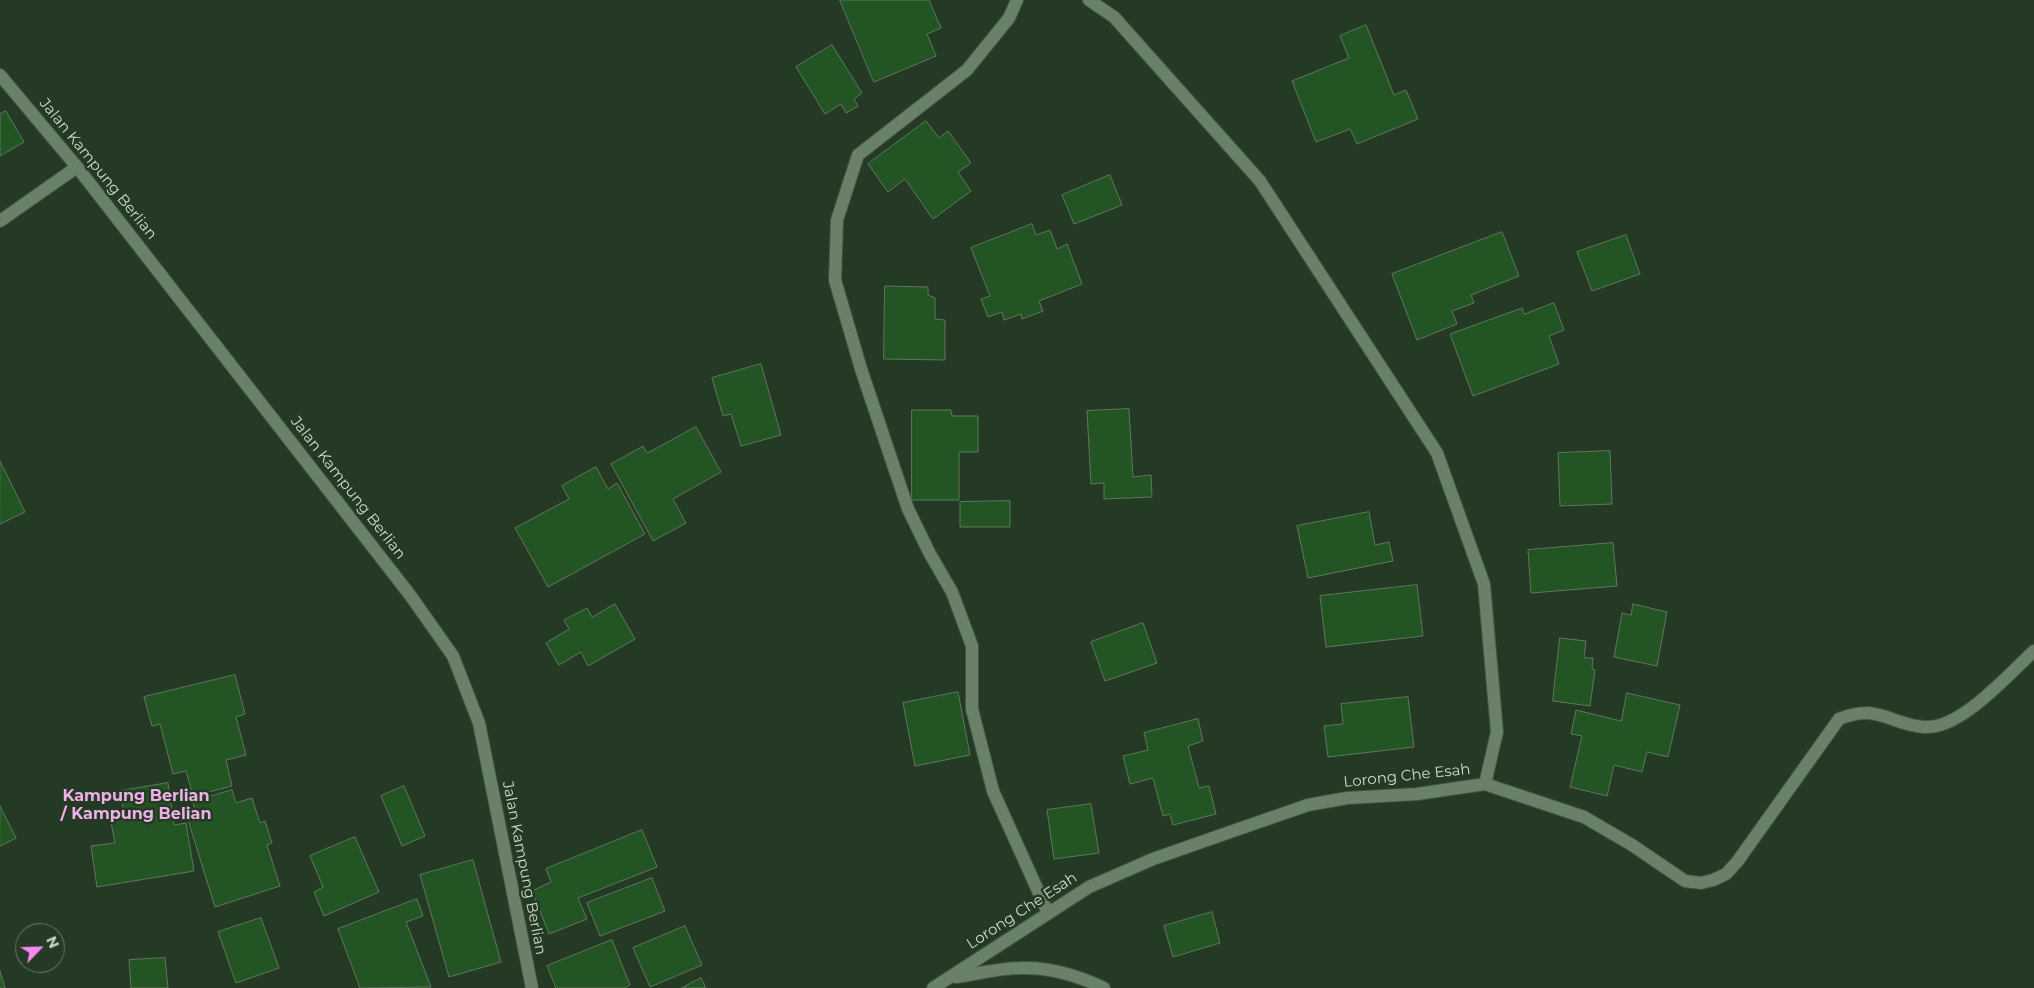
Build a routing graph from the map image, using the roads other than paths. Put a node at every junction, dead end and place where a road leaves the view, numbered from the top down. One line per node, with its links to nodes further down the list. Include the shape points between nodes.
1 (1017, 0): 8 (street, via 1009,18 967,70 858,155 838,220 835,280 908,509 952,592 972,646 972,709 993,791)
2 (1089, 0): 7 (street, via 1114,17 1260,181 1437,453 1484,584 1497,732)
3 (0, 75): 4 (street, Jalan Kampung Berlian)
4 (77, 167): 5 (street); 10 (street, Jalan Kampung Berlian, via 404,587 453,656 479,723)
5 (0, 221)
6 (2034, 651): 7 (street, Lorong Che Esah, via 1959,718 1941,726 1923,727 1872,712 1855,713 1839,719 1737,862 1726,874 1701,883 1685,881 1584,817)
7 (1485, 784): 8 (street, Lorong Che Esah, via 1308,805 1153,859 1089,887)
8 (1048, 913): 9 (street, Lorong Che Esah)
9 (951, 977): 11 (street, Lorong Che Esah); 12 (street, via 1022,968 1058,972 1086,979)
10 (532, 988)
11 (933, 988)
12 (1104, 988)

